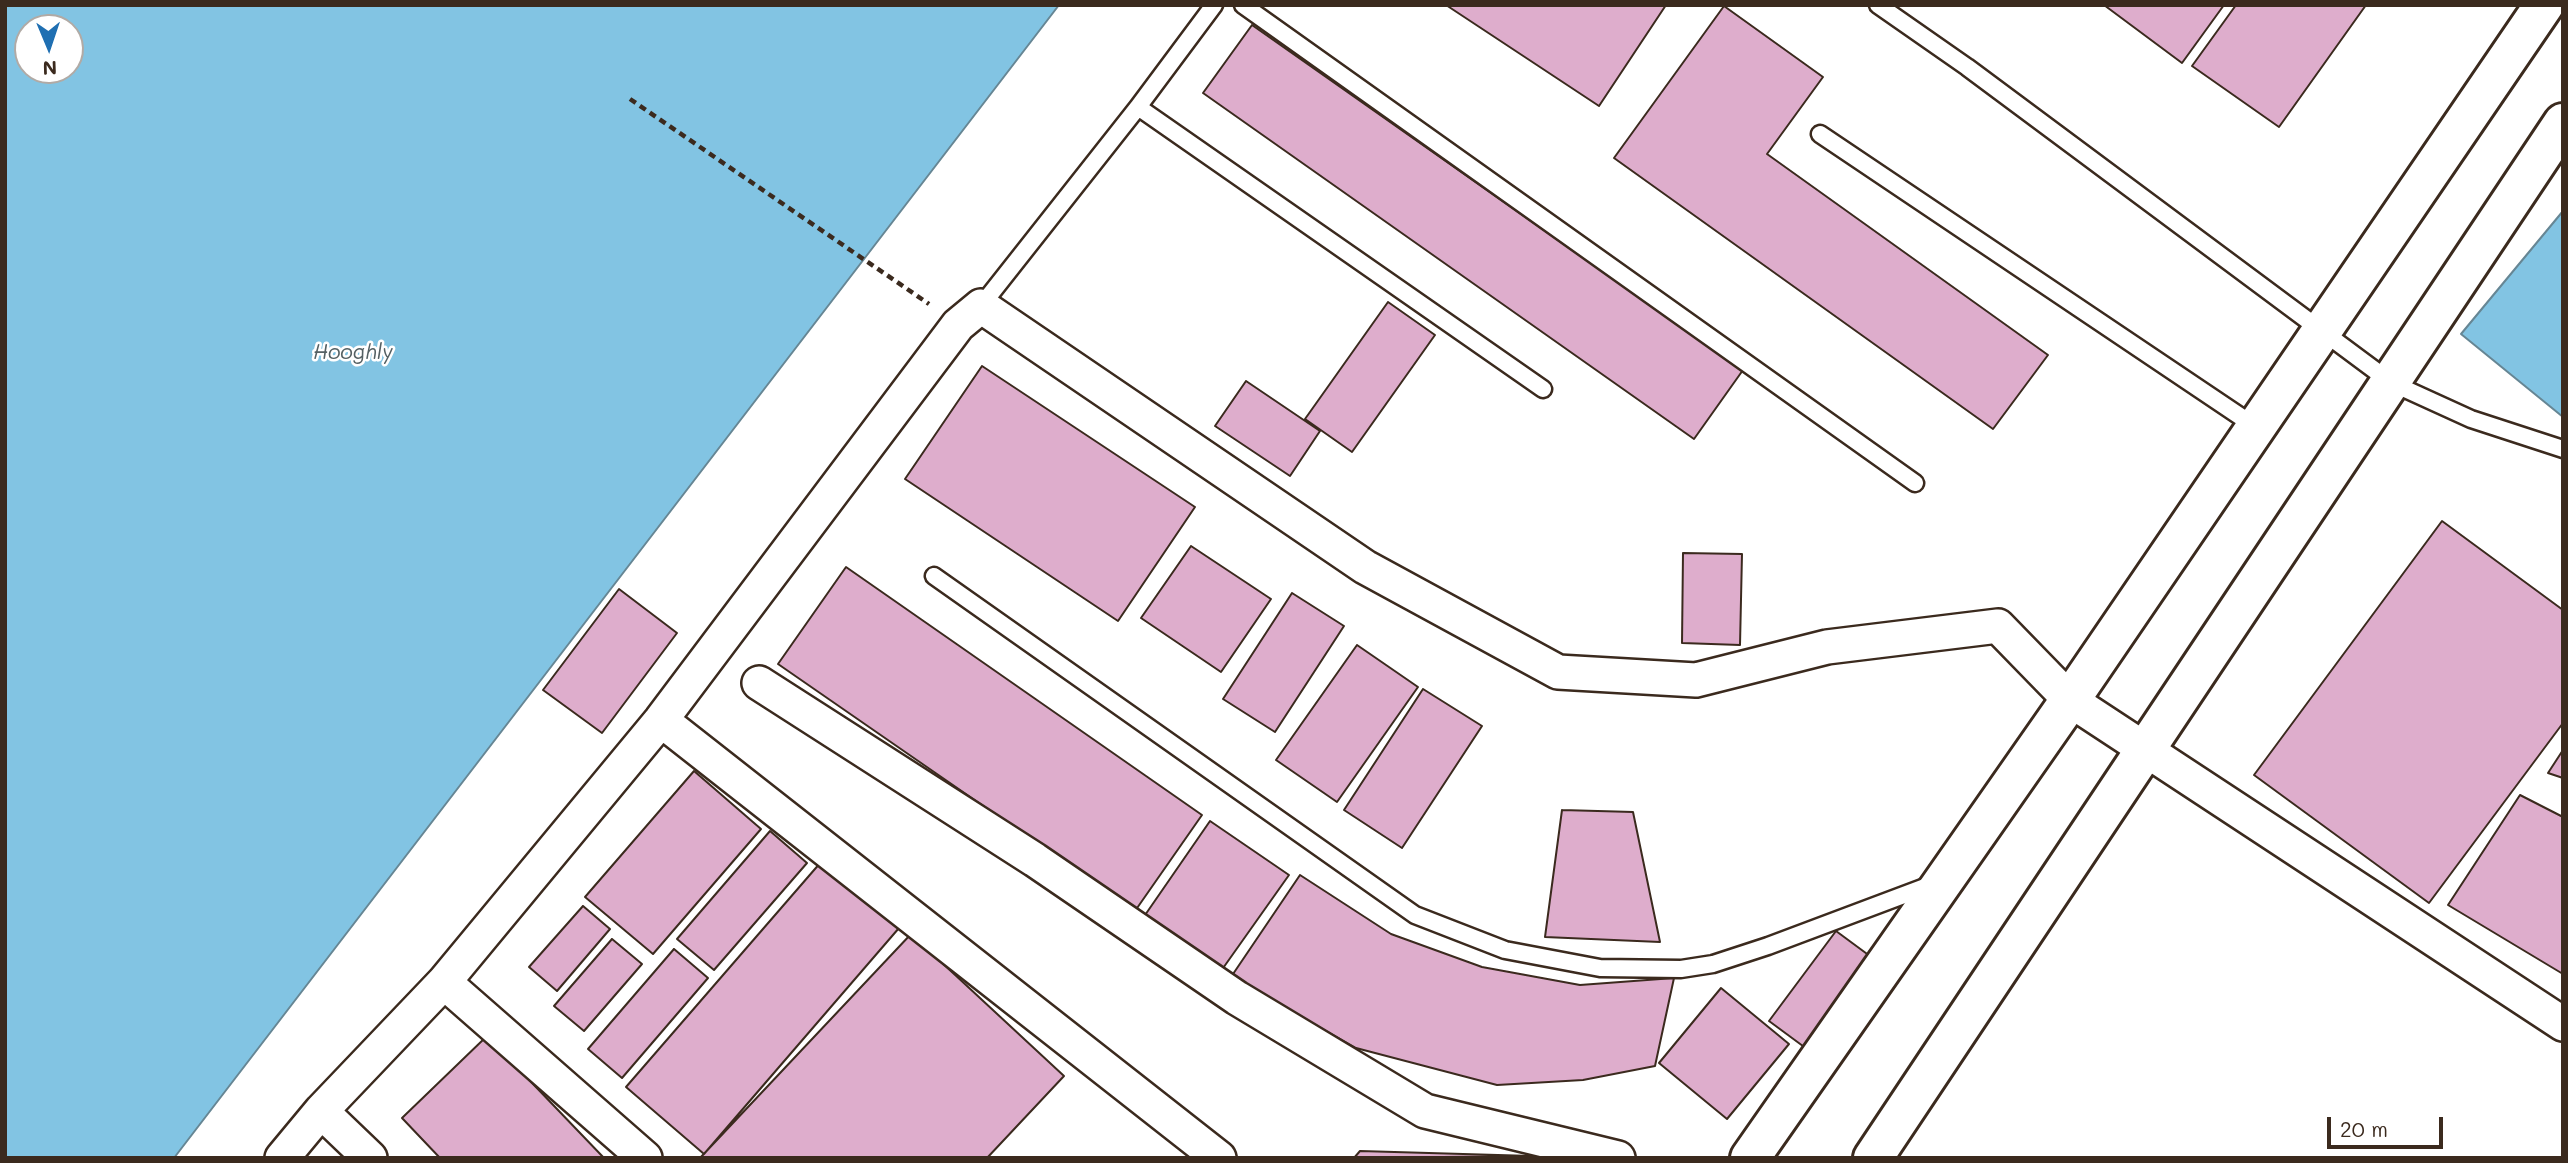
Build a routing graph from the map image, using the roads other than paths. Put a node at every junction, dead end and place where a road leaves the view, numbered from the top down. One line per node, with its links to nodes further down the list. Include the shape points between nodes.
1 (1214, 5): 5 (lane)
2 (1243, 5): 14 (lane)
3 (1878, 5): 9 (lane)
4 (2544, 5): 9 (main road)
5 (1138, 107): 8 (lane); 11 (lane)
6 (2563, 122): 10 (main road)
7 (1820, 134): 12 (lane)
8 (969, 316): 17 (street, via 1365,566 1558,672 1696,680 1827,647 1998,626); 18 (street)
9 (2321, 332): 10 (lane); 12 (main road)
10 (2392, 383): 13 (lane, via 2472,419); 19 (main road)
11 (1543, 389)
12 (2256, 427): 17 (main road)
13 (2563, 449)
14 (1915, 483)
15 (934, 576): 20 (lane, via 1415,915 1506,950 1600,968 1681,969 1713,964)
16 (759, 683): 28 (street, via 1035,860 1237,998 1425,1111)
17 (2070, 700): 19 (street); 20 (main road)
18 (662, 720): 21 (street); 27 (street)
19 (2147, 748): 22 (street); 30 (main road)
20 (1945, 879): 29 (main road)
21 (444, 982): 23 (street); 26 (street)
22 (2563, 1024)
23 (321, 1111): 24 (street); 25 (street)
24 (282, 1158)
25 (370, 1158)
26 (645, 1158)
27 (1219, 1158)
28 (1618, 1158)
29 (1750, 1158)
30 (1873, 1158)

